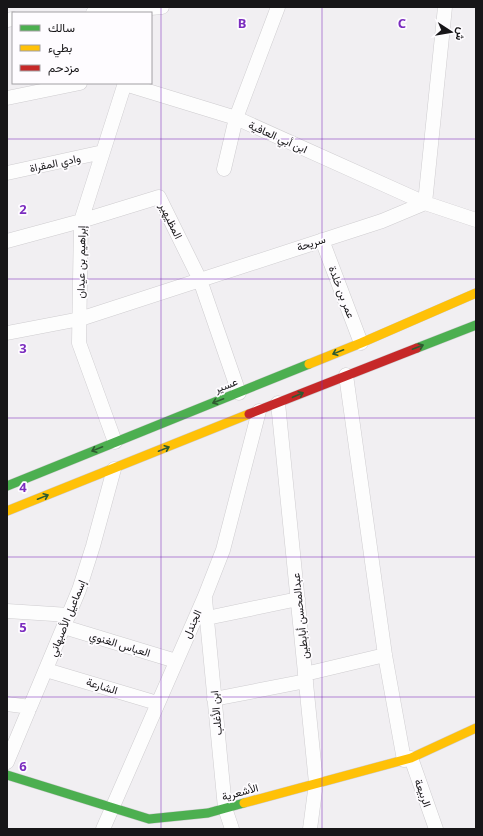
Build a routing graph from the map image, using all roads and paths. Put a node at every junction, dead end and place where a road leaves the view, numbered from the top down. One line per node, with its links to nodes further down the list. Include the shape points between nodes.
1 (278, 7): 8 (street)
2 (445, 7): 12 (street)
3 (152, 9): 4 (street)
4 (108, 12)
5 (75, 84): 7 (street)
6 (125, 84): 8 (street, ابن أبي العافية); 9 (street, إبراهيم بن عيدان)
7 (7, 98)
8 (236, 118): 10 (street); 12 (street, ابن أبي العافية)
9 (103, 152): 11 (street, وادي المقراة); 14 (street, إبراهيم بن عيدان)
10 (224, 169)
11 (7, 173)
12 (426, 203): 13 (street, ابن أبي العافية); 15 (street, سريحة, via 382,221)
13 (476, 220)
14 (81, 221): 16 (street, المظيهير); 17 (street, المظيهير, via 159,197); 21 (street, إبراهيم بن عيدان)
15 (322, 240): 17 (street, سريحة); 24 (street, عمر بن خلدة)
16 (7, 241)
17 (200, 280): 21 (street, سريحة); 26 (street, المظيهير)
18 (476, 293): 20 (main road)
19 (476, 296): 20 (main road)
20 (451, 304): 24 (main road, عسير)
21 (80, 319): 23 (street, سريحة); 29 (street, إبراهيم بن عيدان, via 79,343)
22 (476, 325): 25 (main road, one-way to 22)
23 (7, 333)
24 (361, 343): 26 (main road, عسير, one-way to 26)
25 (346, 375): 27 (main road, one-way to 25); 38 (street, الربيعة)
26 (239, 393): 29 (main road, عسير, one-way to 29)
27 (278, 403): 28 (main road); 34 (street, عبدالمحسن أبابطين)
28 (259, 411): 30 (main road, one-way to 28); 33 (street, الجندل, via 223,550)
29 (115, 442): 31 (main road, عسير, one-way to 31)
30 (114, 469): 32 (main road, one-way to 30); 37 (street, إسماعيل الأصبهاني, via 93,546)
31 (7, 486)
32 (7, 511)
33 (205, 596): 36 (street, ابن الأغلب); 39 (street, الجندل)
34 (298, 599): 36 (street); 41 (street, عبدالمحسن أبابطين)
35 (7, 611): 37 (street, العباس الغنوي)
36 (207, 618): 42 (street, ابن الأغلب)
37 (66, 621): 39 (street, العباس الغنوي); 40 (street, إسماعيل الأصبهاني)
38 (385, 654): 41 (street); 47 (street, الربيعة)
39 (176, 661): 43 (street, الجندل)
40 (46, 670): 43 (street, الشارعة); 45 (street, إسماعيل الأصبهاني)
41 (306, 677): 42 (street); 50 (street, عبدالمحسن أبابطين)
42 (214, 699): 52 (street, ابن الأغلب)
43 (157, 703): 51 (street, الجندل)
44 (7, 704): 45 (street)
45 (30, 706): 48 (street, إسماعيل الأصبهاني)
46 (476, 728): 47 (main road, الأشعرية)
47 (407, 759): 50 (main road, الأشعرية); 57 (street, الربيعة)
48 (7, 762)
49 (7, 775): 51 (main road, الأشعرية)
50 (316, 783): 52 (main road, الأشعرية); 56 (street, عبدالمحسن أبابطين)
51 (112, 807): 53 (main road, الأشعرية); 54 (street, الجندل)
52 (225, 808): 53 (main road, الأشعرية); 55 (street, ابن الأغلب)
53 (156, 823)
54 (103, 829)
55 (232, 829)
56 (310, 829)
57 (436, 829)

